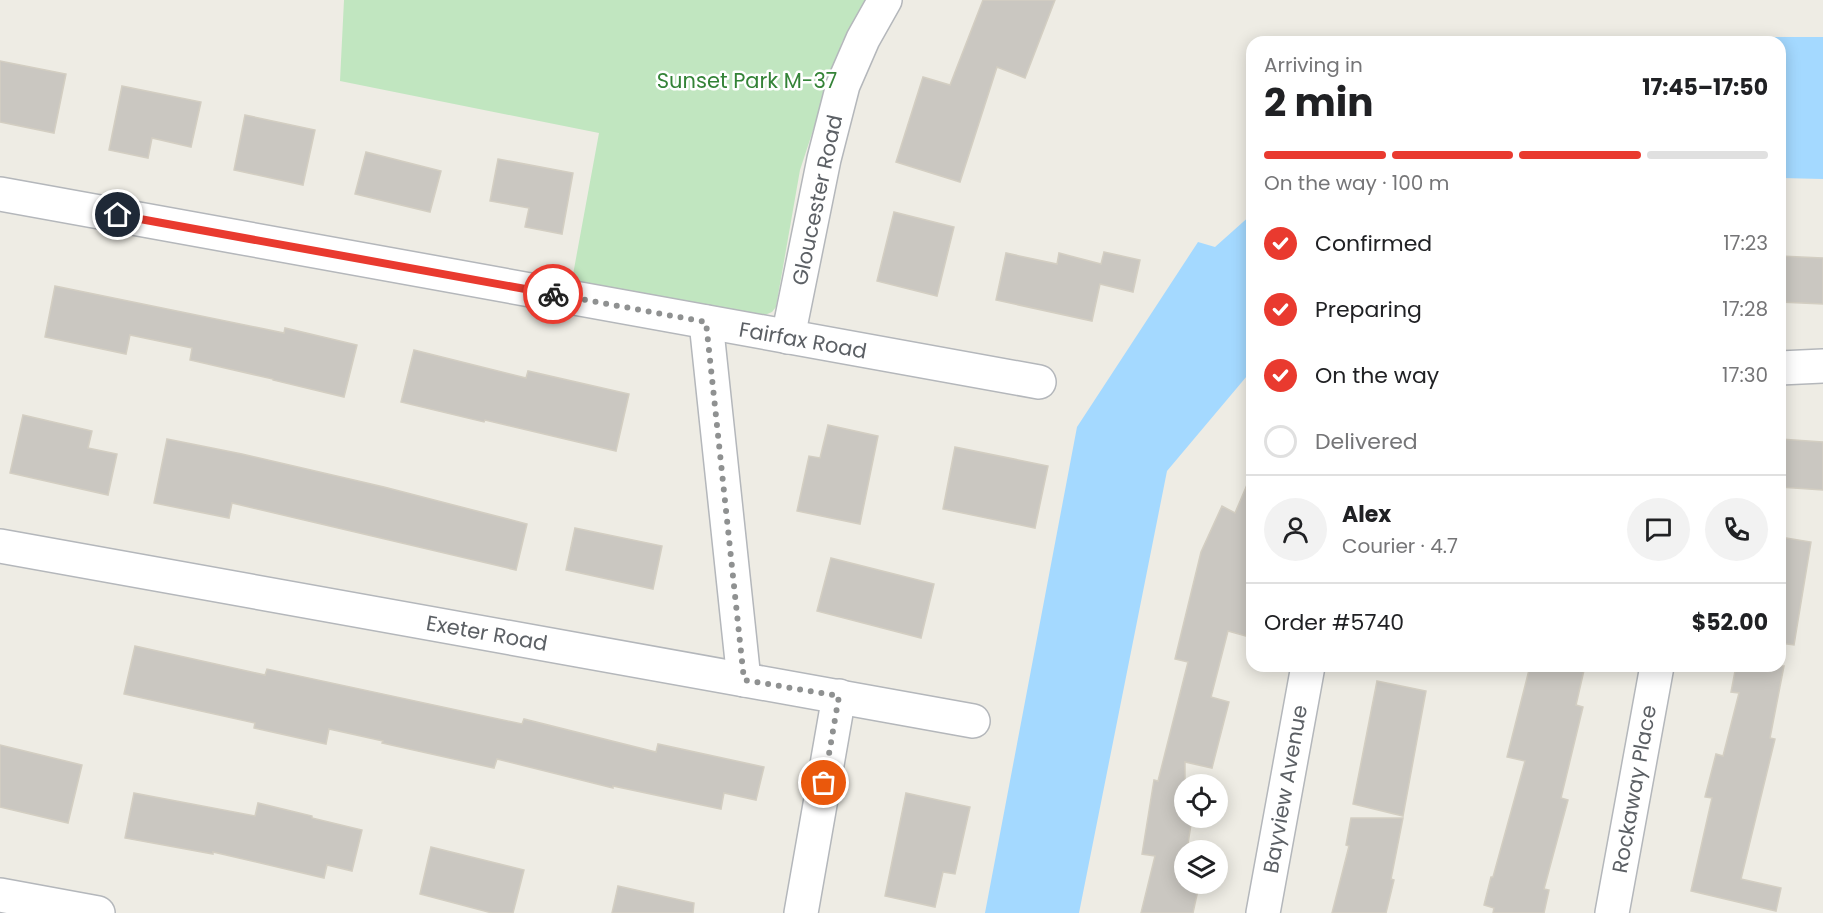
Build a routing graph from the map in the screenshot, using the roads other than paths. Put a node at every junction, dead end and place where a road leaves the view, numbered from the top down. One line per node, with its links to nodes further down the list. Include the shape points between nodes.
1 (885, 0): 4 (street, Gloucester Road, via 843,85)
2 (0, 194): 3 (street, Fairfax Road)
3 (706, 322): 4 (street, Fairfax Road); 11 (street)
4 (788, 338): 7 (street, Fairfax Road)
5 (1823, 366): 6 (street)
6 (1786, 368)
7 (1039, 382)
8 (0, 546): 11 (street, Exeter Road)
9 (1307, 672): 17 (street, Bayview Avenue)
10 (1656, 672): 18 (street, Rockaway Place)
11 (744, 680): 12 (street, Exeter Road)
12 (839, 696): 13 (street, Exeter Road); 16 (street)
13 (973, 721)
14 (0, 895): 15 (street)
15 (98, 913)
16 (801, 913)
17 (1263, 913)
18 (1612, 913)

